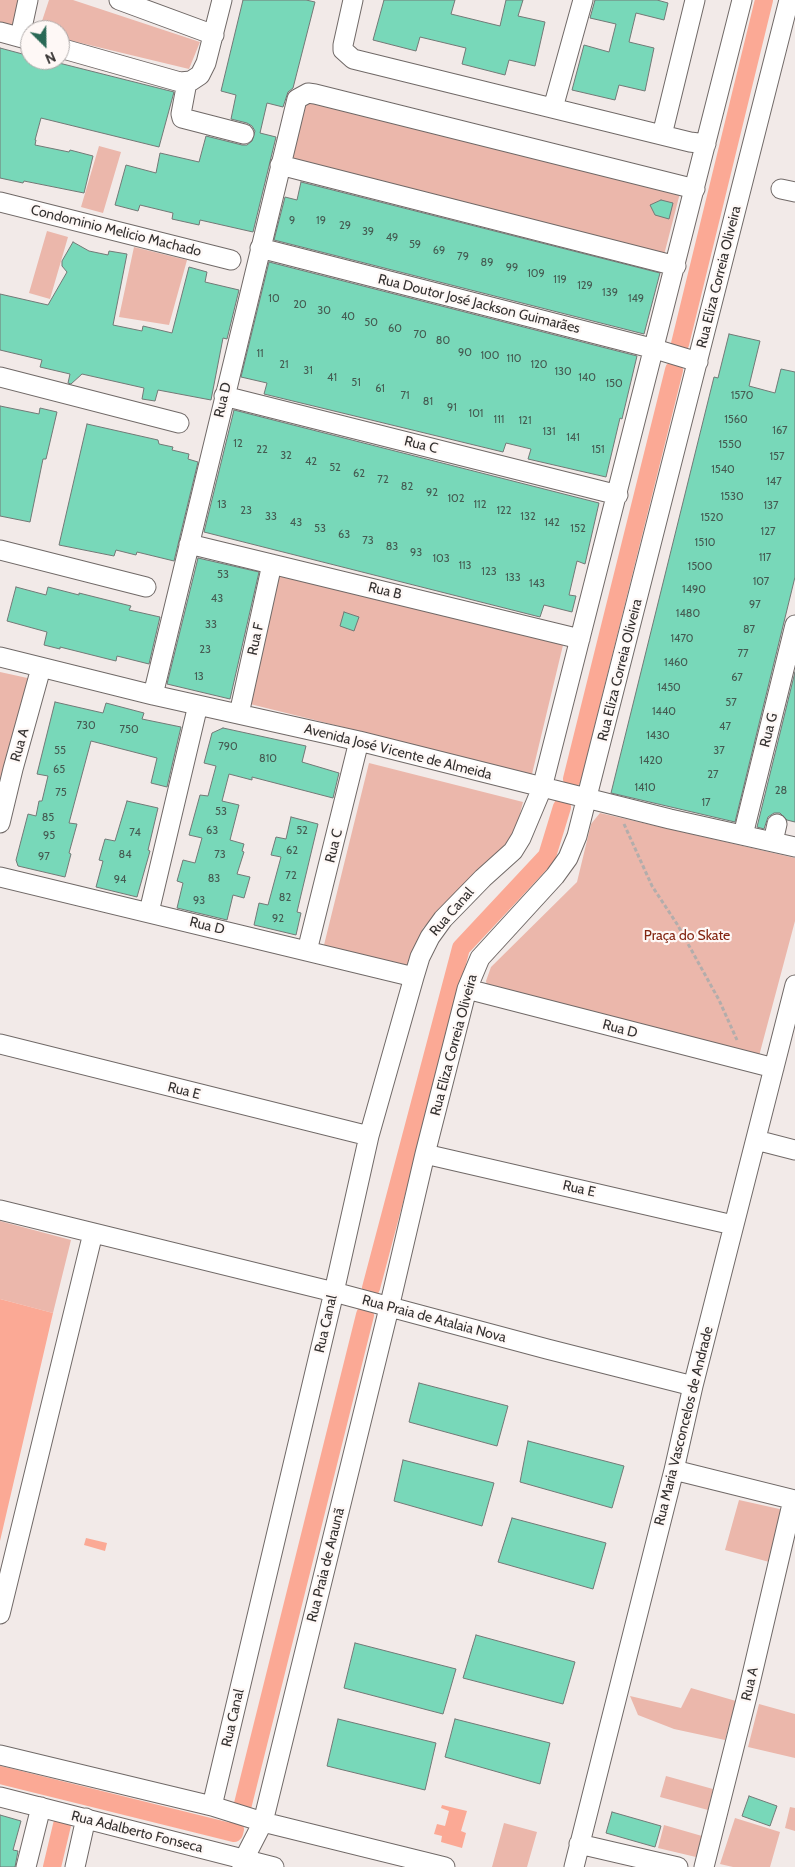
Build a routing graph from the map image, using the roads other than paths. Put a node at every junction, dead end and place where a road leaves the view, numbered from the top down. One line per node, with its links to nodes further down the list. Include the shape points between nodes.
1 (28, 0): 9 (street)
2 (119, 0): 11 (street)
3 (222, 0): 11 (street)
4 (353, 0): 16 (street, via 343,50 353,59)
5 (583, 0): 16 (street)
6 (695, 0): 18 (street)
7 (742, 0): 19 (street)
8 (789, 0): 13 (street, Rua Eliza Correia Oliveira)
9 (26, 20)
10 (0, 32): 12 (street)
11 (214, 35): 15 (street, via 200,74)
12 (20, 37)
13 (787, 42): 27 (street, Rua Eliza Correia Oliveira)
14 (70, 51): 15 (street)
15 (187, 82): 17 (street, via 182,118)
16 (553, 108): 18 (street)
17 (244, 134)
18 (662, 135): 19 (street)
19 (706, 144): 21 (street)
20 (280, 165): 21 (street, Rua D, via 297,99 302,95 315,94); 23 (street, Rua D); 25 (street)
21 (695, 189): 25 (street)
22 (0, 202): 24 (street, Condominio Melicio Machado)
23 (260, 248): 26 (street, Rua Doutor José Jackson Guimarães); 29 (street, Rua D)
24 (231, 260)
25 (676, 266): 26 (street)
26 (655, 349): 27 (street, Rua Doutor José Jackson Guimarães); 31 (street)
27 (698, 362): 45 (street, Rua Eliza Correia Oliveira)
28 (0, 377): 30 (street)
29 (224, 396): 31 (street, Rua C); 32 (street, Rua D)
30 (179, 423)
31 (618, 495): 37 (street)
32 (189, 544): 34 (street, Rua B); 40 (street, Rua D)
33 (0, 550): 35 (street)
34 (272, 564): 37 (street, Rua B); 42 (street, Rua F)
35 (146, 587)
36 (795, 625): 47 (street, Rua G)
37 (580, 639): 44 (street)
38 (0, 657): 39 (street, Avenida José Vicente de Almeida)
39 (41, 668): 40 (street, Avenida José Vicente de Almeida); 46 (street, Rua A)
40 (153, 695): 41 (street, Avenida José Vicente de Almeida)
41 (198, 705): 42 (street, Avenida José Vicente de Almeida); 50 (street)
42 (239, 714): 43 (street, Avenida José Vicente de Almeida)
43 (359, 741): 44 (street, Avenida José Vicente de Almeida); 51 (street, Rua C)
44 (542, 788): 45 (street, Avenida José Vicente de Almeida); 52 (street, Rua Canal, via 513,850 443,919 430,936)
45 (588, 798): 47 (street, Avenida José Vicente de Almeida); 53 (street, Rua Eliza Correia Oliveira, via 568,858 480,958)
46 (0, 823)
47 (743, 835): 48 (street, Avenida José Vicente de Almeida, via 775,833)
48 (795, 847)
49 (0, 877): 50 (street, Rua D)
50 (149, 912): 51 (street, Rua D)
51 (308, 951): 52 (street, Rua D)
52 (414, 977): 57 (street, Rua Canal)
53 (467, 989): 56 (street, Rua D); 60 (street, Rua Eliza Correia Oliveira)
54 (793, 996): 56 (street, Rua Maria Vasconcelos de Andrade)
55 (0, 1044): 57 (street, Rua E)
56 (774, 1068): 58 (street, Rua Maria Vasconcelos de Andrade)
57 (369, 1136): 64 (street, Rua Canal)
58 (756, 1140): 59 (street); 62 (street, Rua Maria Vasconcelos de Andrade)
59 (795, 1150)
60 (425, 1154): 62 (street, Rua E); 65 (street, Rua Eliza Correia Oliveira)
61 (0, 1210): 63 (street, Rua Praia de Atalaia Nova)
62 (733, 1225): 66 (street, Rua Maria Vasconcelos de Andrade)
63 (93, 1233): 64 (street, Rua Praia de Atalaia Nova); 69 (street)
64 (334, 1292): 65 (street, Rua Praia de Atalaia Nova); 72 (street, Rua Canal)
65 (389, 1308): 66 (street, Rua Praia de Atalaia Nova); 75 (street, Rua Praia de Araunã)
66 (693, 1386): 67 (street, Rua Maria Vasconcelos de Andrade)
67 (674, 1470): 68 (street); 76 (street, Rua Maria Vasconcelos de Andrade)
68 (794, 1500): 84 (street, Rua A)
69 (0, 1614)
70 (0, 1755): 72 (street)
71 (0, 1797): 73 (street, Rua Adalberto Fonseca)
72 (212, 1806): 75 (street)
73 (41, 1807): 74 (street, Rua Adalberto Fonseca); 78 (street)
74 (86, 1818): 77 (street, Rua Adalberto Fonseca); 79 (street)
75 (263, 1822): 77 (street); 81 (street)
76 (579, 1844): 82 (street, Rua Maria Vasconcelos de Andrade); 83 (street)
77 (243, 1863): 80 (street, Rua Adalberto Fonseca)
78 (26, 1867)
79 (75, 1867)
80 (274, 1867)
81 (445, 1867)
82 (574, 1867)
83 (678, 1867)
84 (704, 1867)

